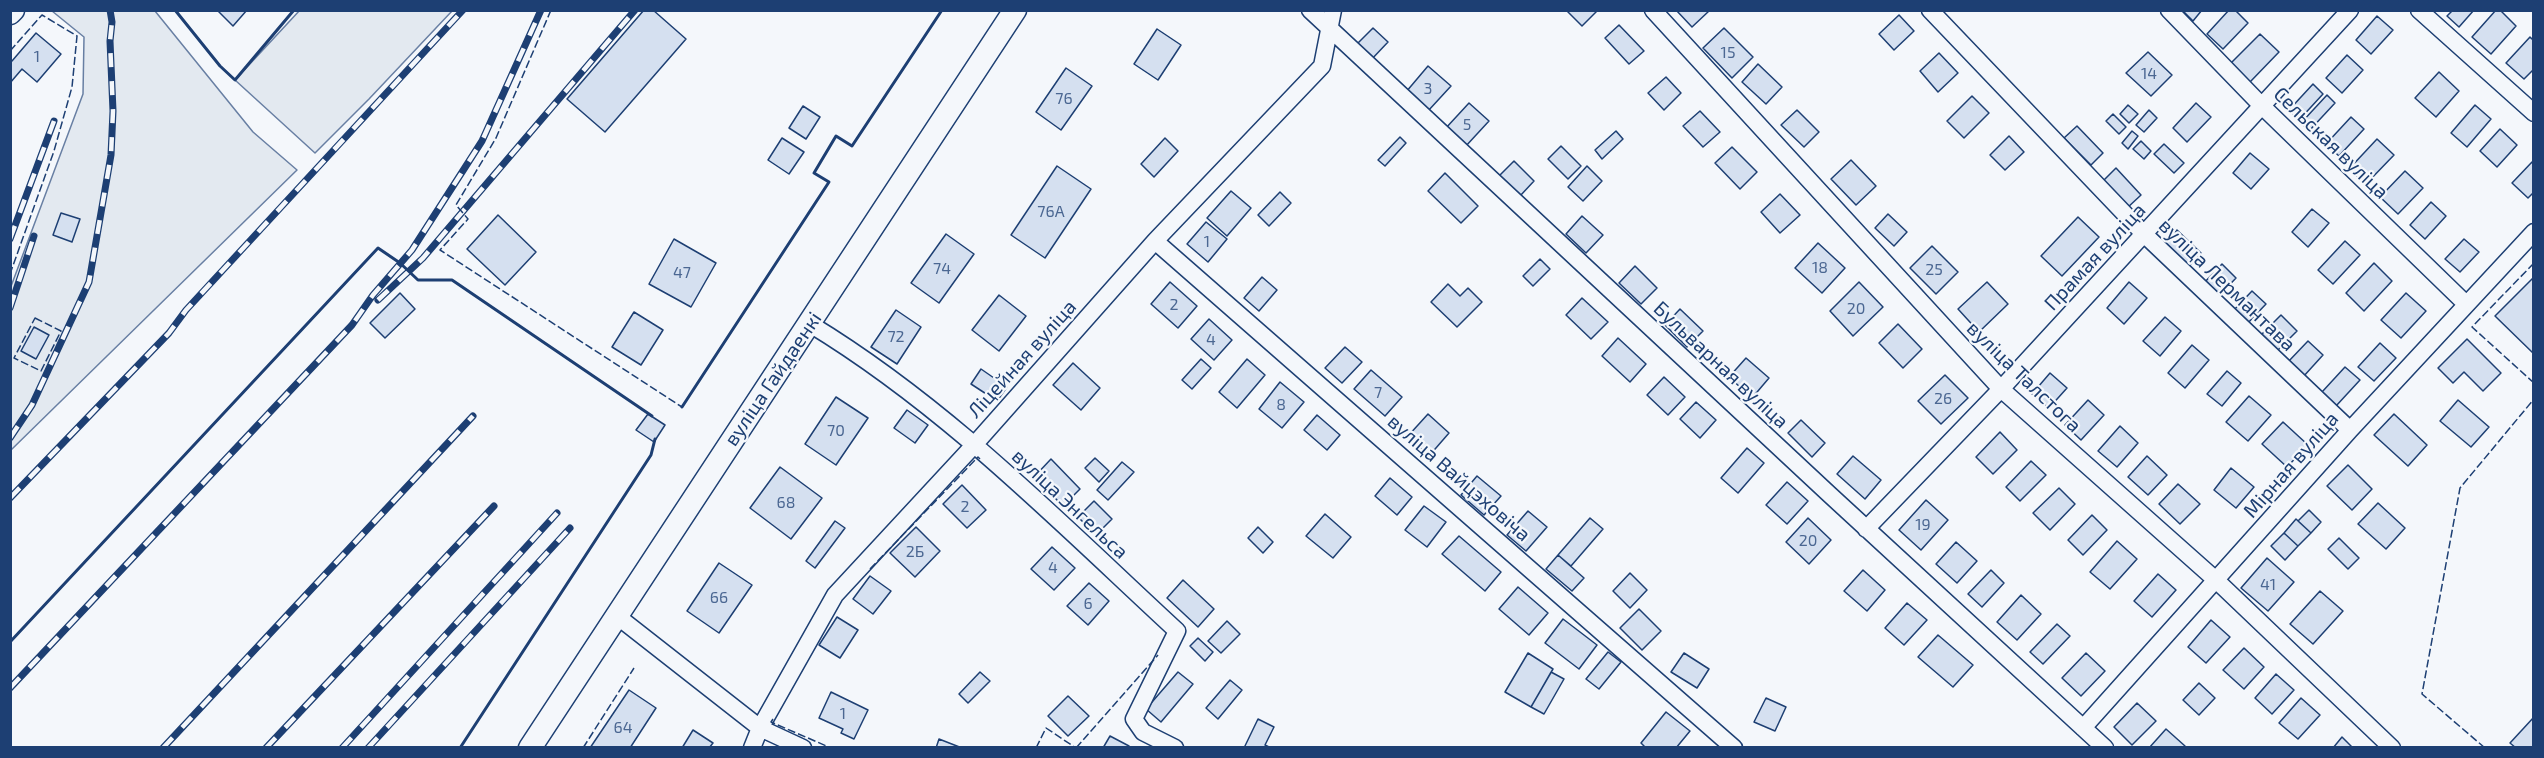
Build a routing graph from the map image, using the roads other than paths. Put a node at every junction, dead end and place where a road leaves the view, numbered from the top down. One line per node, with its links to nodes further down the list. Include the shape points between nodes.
1 (1016, 10): 16 (street, вуліца Гайдаенкі)
2 (1310, 10): 9 (street, Бульварная вуліца)
3 (1333, 10): 9 (street, Ліцейная вуліца)
4 (1653, 10): 17 (street, вуліца Талстога)
5 (1930, 10): 13 (street, вуліца Лермантава)
6 (2169, 10): 10 (street, Сельская вуліца)
7 (2350, 10): 10 (street, Прамая вуліца)
8 (2419, 10): 11 (street)
9 (1329, 27): 14 (street, Ліцейная вуліца, via 1322,66); 20 (street, Бульварная вуліца)
10 (2262, 106): 13 (street, Прамая вуліца); 15 (street, Сельская вуліца)
11 (2534, 113)
12 (2534, 232): 15 (street, Мірная вуліца)
13 (2144, 234): 17 (street, Прамая вуліца); 18 (street, вуліца Лермантава)
14 (1155, 241): 19 (street, Ліцейная вуліца); 29 (street, вуліца Вайцэховіча)
15 (2466, 304): 18 (street, Мірная вуліца)
16 (810, 324): 19 (street, вуліца Энгельса, via 849,348); 22 (street, вуліца Гайдаенкі)
17 (2001, 389): 20 (street, Прамая вуліца); 21 (street, вуліца Талстога)
18 (2349, 430): 21 (street, Мірная вуліца)
19 (975, 444): 23 (street, Ліцейная вуліца, via 836,595); 28 (street, вуліца Энгельса, via 1177,632 1134,719 1143,732)
20 (1866, 529): 24 (street, Бульварная вуліца)
21 (2217, 581): 24 (street, Мірная вуліца); 31 (street, вуліца Талстога)
22 (617, 616): 23 (street); 25 (street, вуліца Гайдаенкі)
23 (760, 728): 26 (street, Ліцейная вуліца); 27 (street)
24 (2083, 729): 30 (street, Бульварная вуліца)
25 (530, 747)
26 (752, 747)
27 (804, 747)
28 (1175, 747)
29 (1734, 747)
30 (2105, 747)
31 (2392, 747)

